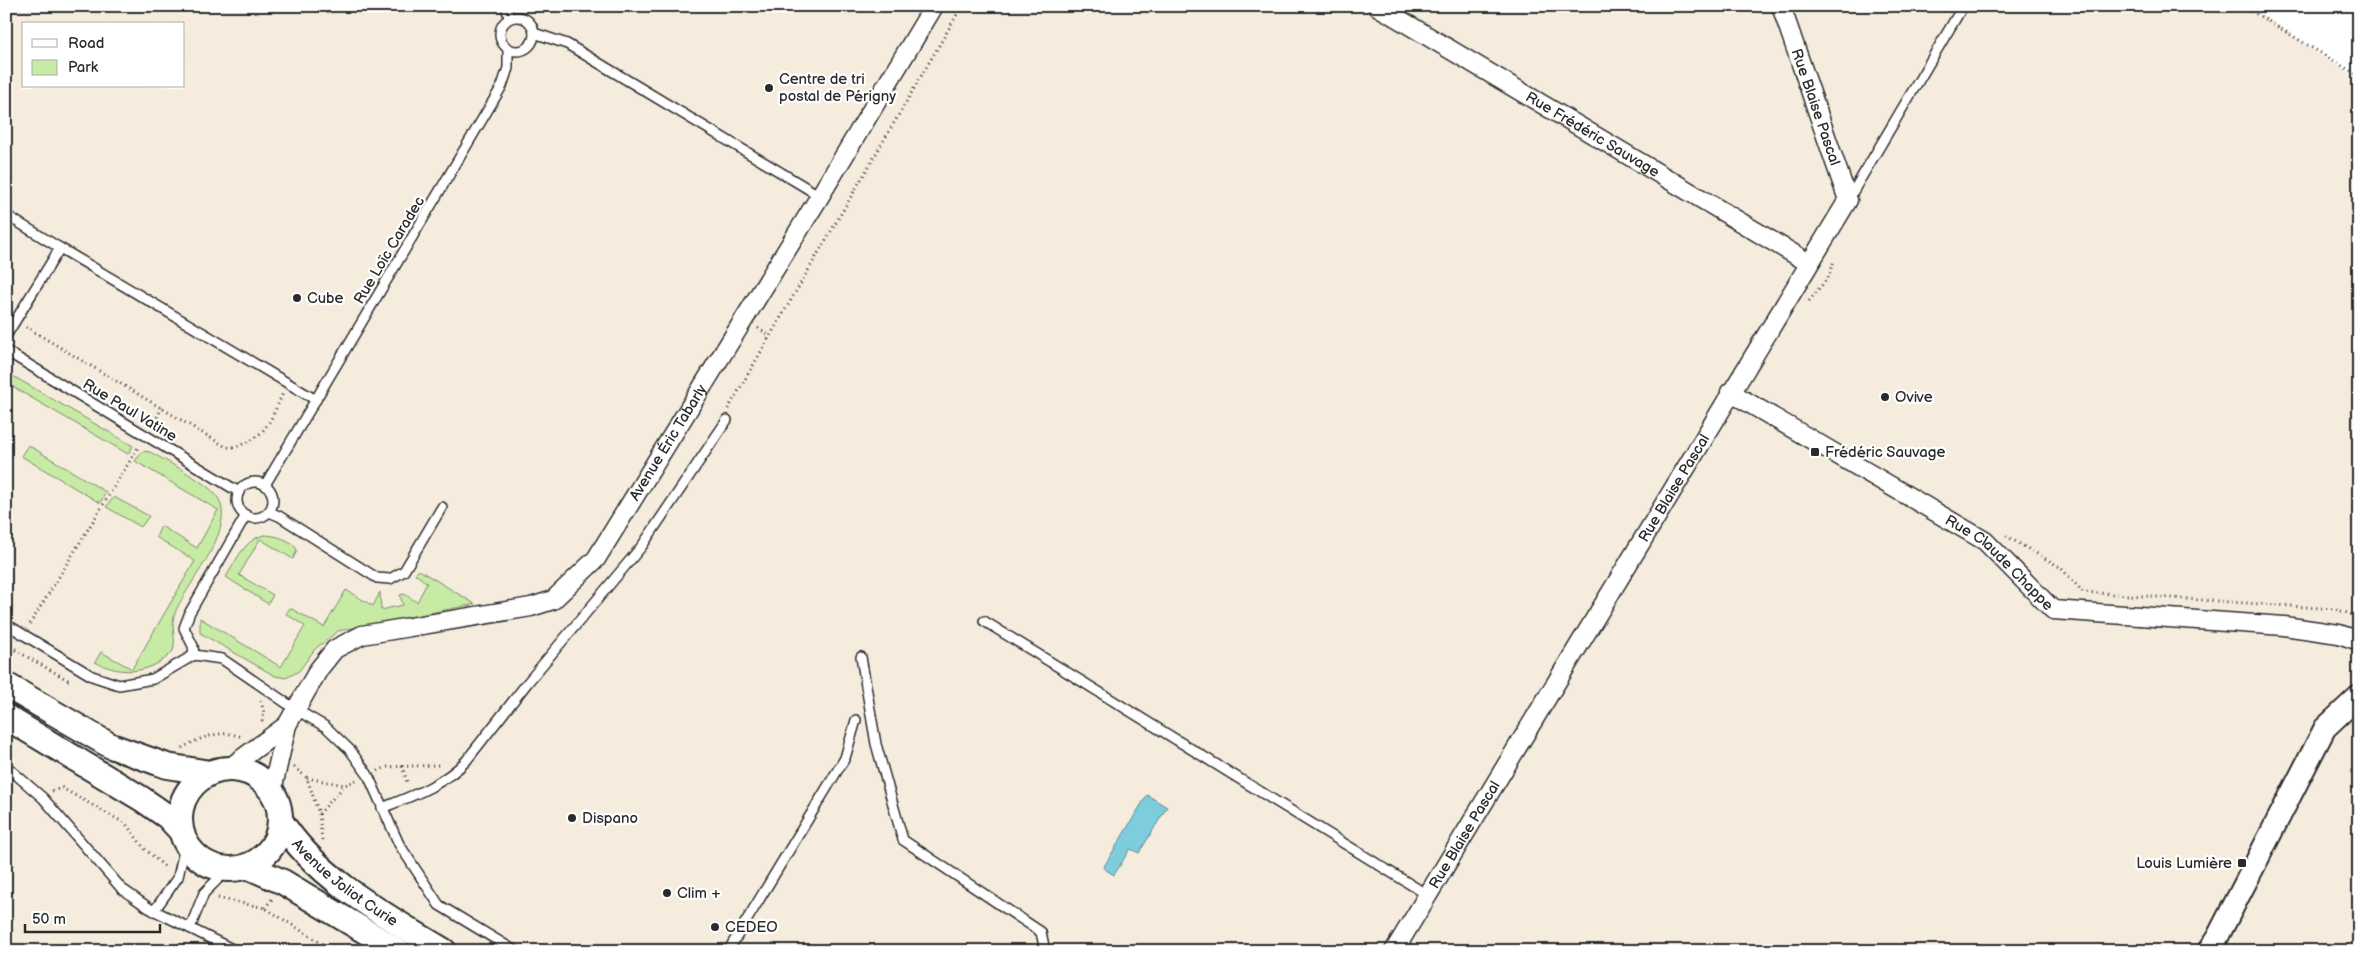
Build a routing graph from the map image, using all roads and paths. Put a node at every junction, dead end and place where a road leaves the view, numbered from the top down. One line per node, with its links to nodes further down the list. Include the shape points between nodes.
1 (506, 6): 8 (lane)
2 (934, 6): 12 (street, Avenue Éric Tabarly)
3 (962, 6): 22 (path)
4 (1377, 6): 17 (street, Rue Frédéric Sauvage)
5 (1781, 6): 13 (street, Rue Blaise Pascal)
6 (1963, 6): 13 (lane)
7 (2242, 6): 11 (path)
8 (509, 18): 9 (lane, via 525,19); 10 (lane, via 499,31 501,42)
9 (534, 33): 10 (lane, via 532,43 524,50); 12 (lane, via 567,44)
10 (508, 50): 26 (lane, Rue Loïc Caradec, via 508,68 502,86)
11 (2359, 76)
12 (820, 196): 20 (street, Avenue Éric Tabarly)
13 (1848, 200): 15 (street, Rue Blaise Pascal)
14 (6, 216): 16 (lane)
15 (1820, 246): 17 (street, Rue Blaise Pascal); 18 (path, via 1835,256 1830,275)
16 (60, 248): 19 (lane); 24 (lane)
17 (1809, 262): 25 (street, Rue Blaise Pascal)
18 (1808, 303)
19 (16, 320): 21 (lane); 27 (path)
20 (743, 320): 22 (path); 47 (street, Avenue Éric Tabarly, via 596,559 553,600 531,607 362,634 335,649)
21 (6, 336)
22 (770, 336): 28 (path)
23 (6, 351): 30 (lane, Rue Paul Vatine)
24 (288, 384): 26 (lane); 27 (path, via 266,430 256,439 233,448 226,447)
25 (1730, 392): 41 (street, Rue Claude Chappe, via 1985,541 2053,610 2284,626 2339,634); 72 (street, Rue Blaise Pascal)
26 (316, 400): 31 (lane, Rue Loïc Caradec)
27 (162, 408): 30 (path)
28 (728, 408)
29 (728, 420): 58 (lane, via 642,546)
30 (146, 435): 32 (lane, Rue Paul Vatine); 40 (path)
31 (266, 485): 32 (lane, via 260,482 248,484); 34 (lane, via 274,501)
32 (239, 492): 35 (lane, via 238,502)
33 (442, 507): 34 (lane, via 404,571 390,579 377,578)
34 (269, 512): 35 (lane, via 256,518)
35 (246, 516): 43 (lane, via 184,628)
36 (2006, 536): 37 (path, via 2060,567 2083,592 2335,609)
37 (2359, 617)
38 (984, 621): 72 (lane)
39 (6, 624): 40 (lane)
40 (24, 635): 42 (path, via 15,650); 43 (lane, via 92,676 119,685 153,679)
41 (2359, 641)
42 (6, 645)
43 (194, 655): 47 (lane, via 222,659)
44 (861, 657): 82 (lane, via 876,744 903,840 1041,932)
45 (6, 685): 56 (main road, via 111,746 167,766)
46 (2359, 696): 84 (street, via 2325,728 2264,850)
47 (295, 709): 50 (street, Avenue Éric Tabarly); 65 (lane, via 326,727 350,750 368,775)
48 (6, 717): 68 (main road, via 168,816)
49 (856, 720): 81 (lane, via 845,758)
50 (287, 725): 56 (street, Avenue Éric Tabarly); 62 (street, Avenue Éric Tabarly)
51 (245, 738): 52 (path, via 233,733 220,733 192,742)
52 (177, 751)
53 (289, 764): 59 (path)
54 (6, 766): 64 (lane)
55 (402, 766): 57 (path); 58 (path, via 443,765); 63 (path)
56 (219, 771): 62 (main road, via 245,771 260,778); 68 (main road, via 200,779 185,797 180,820)
57 (375, 772)
58 (455, 772): 63 (lane)
59 (307, 778): 61 (path); 66 (path)
60 (359, 779): 61 (path)
61 (345, 786): 66 (path)
62 (272, 791): 67 (main road)
63 (412, 797): 65 (lane)
64 (43, 798): 71 (path, via 52,790 62,788 126,824 144,848); 74 (lane, via 122,889)
65 (382, 808): 80 (lane, via 399,844 439,905)
66 (319, 814): 69 (path, via 322,833)
67 (280, 820): 70 (main road, via 271,848 260,859); 79 (main road, Avenue Joliot Curie, via 289,835 357,898)
68 (184, 837): 70 (main road, via 204,861); 74 (lane, via 178,877)
69 (318, 848)
70 (237, 868): 75 (lane, via 204,893); 78 (main road, Avenue Joliot Curie, via 283,882)
71 (170, 872)
72 (1426, 894): 83 (street, Rue Blaise Pascal)
73 (212, 897): 77 (path, via 265,908)
74 (154, 911): 75 (lane)
75 (190, 928): 76 (lane)
76 (236, 951)
77 (334, 951)
78 (398, 951)
79 (444, 951)
80 (515, 951)
81 (728, 951)
82 (1045, 951)
83 (1394, 951)
84 (2208, 951)

